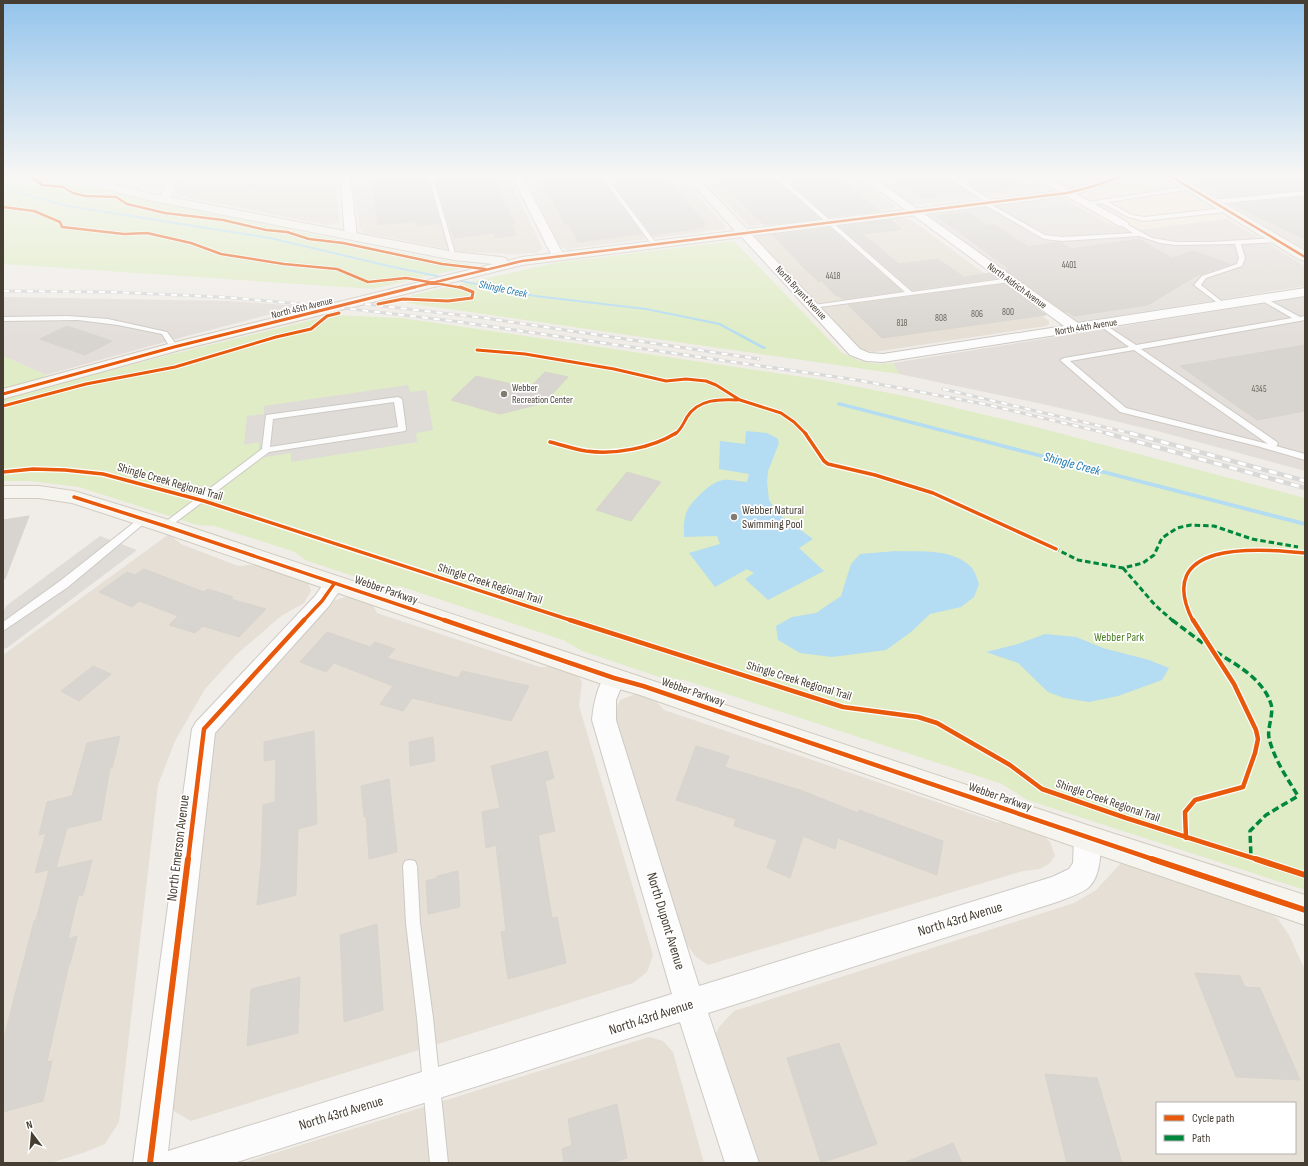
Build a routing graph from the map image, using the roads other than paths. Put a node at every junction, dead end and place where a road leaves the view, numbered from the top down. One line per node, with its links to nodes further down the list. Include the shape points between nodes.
1 (309, 228): 15 (street)
2 (350, 228): 15 (street)
3 (446, 228): 20 (lane)
4 (544, 228): 21 (street)
5 (642, 228): 18 (lane)
6 (740, 228): 13 (street, North Bryant Avenue)
7 (780, 228): 13 (street, North 45th Avenue)
8 (837, 228): 25 (lane)
9 (937, 228): 23 (street, North Aldrich Avenue)
10 (1030, 228): 14 (lane, via 1044,237 1062,239)
11 (1131, 228): 14 (lane)
12 (1256, 228): 16 (street)
13 (744, 233): 18 (street, North 45th Avenue); 28 (street, North Bryant Avenue)
14 (1141, 234): 17 (lane, via 1162,242)
15 (351, 237): 20 (street)
16 (1275, 240): 17 (lane); 19 (street)
17 (1238, 241): 27 (lane, via 1242,258 1240,265 1204,277 1197,285)
18 (654, 244): 21 (street, North 45th Avenue)
19 (1303, 255)
20 (454, 256): 22 (street)
21 (558, 256): 22 (street, North 45th Avenue)
22 (522, 261): 33 (street, North 45th Avenue)
23 (1010, 280): 25 (lane); 32 (street, North Aldrich Avenue)
24 (1305, 292): 26 (street, North 44th Avenue)
25 (910, 294): 28 (lane)
26 (1263, 299): 27 (street, North 44th Avenue); 29 (lane)
27 (1223, 305): 31 (street, North 44th Avenue)
28 (814, 308): 35 (street, North Bryant Avenue, via 855,352)
29 (1301, 318): 34 (lane)
30 (3, 319): 33 (lane, via 89,319 134,326 165,333)
31 (1102, 324): 32 (street, North 44th Avenue); 34 (lane)
32 (1076, 328): 35 (street, North 44th Avenue, via 883,358)
33 (174, 347): 36 (street, North 45th Avenue)
34 (1136, 347): 38 (lane); 38 (lane, via 1064,360 1123,410)
35 (866, 357)
36 (3, 394)
37 (266, 450): 37 (lane, via 268,417 398,399 402,429); 41 (lane)
38 (1282, 450): 39 (lane)
39 (1305, 457)
40 (3, 492): 41 (street, Webber Parkway, via 39,492 74,498)
41 (155, 523): 42 (street, Webber Parkway); 43 (lane)
42 (334, 584): 44 (street, Webber Parkway); 50 (street, North Emerson Avenue, via 322,601 204,729)
43 (3, 627)
44 (614, 678): 45 (street, Webber Parkway); 48 (street, North Dupont Avenue, via 605,700 604,720)
45 (1087, 838): 47 (street, Webber Parkway); 48 (street, North 43rd Avenue, via 1086,866 1079,878 1057,889)
46 (410, 866): 49 (lane, via 413,923)
47 (1304, 911)
48 (690, 1004): 49 (street, North 43rd Avenue); 53 (street, North Dupont Avenue)
49 (432, 1086): 51 (street, North 43rd Avenue); 52 (lane)
50 (150, 1163)
51 (180, 1163)
52 (438, 1163)
53 (742, 1163)

